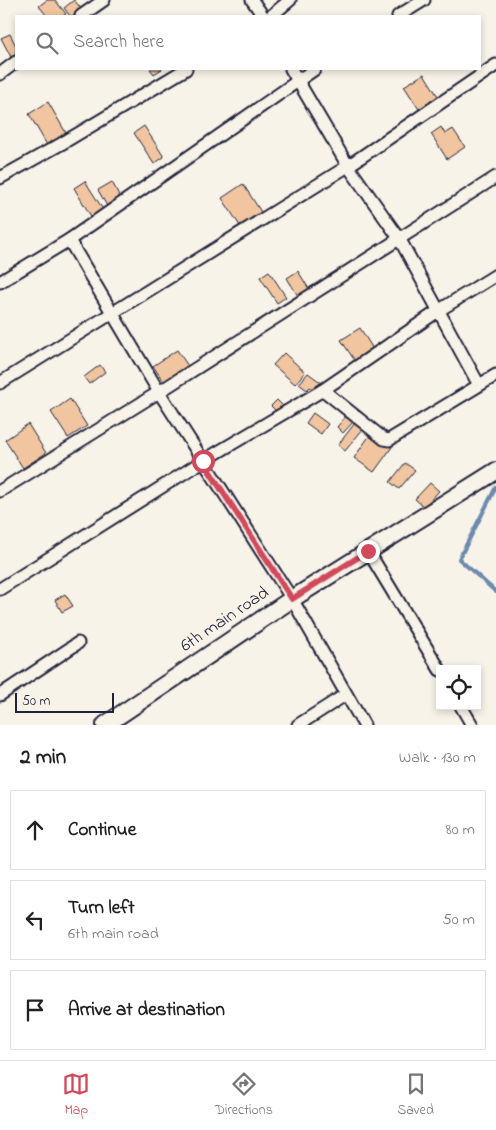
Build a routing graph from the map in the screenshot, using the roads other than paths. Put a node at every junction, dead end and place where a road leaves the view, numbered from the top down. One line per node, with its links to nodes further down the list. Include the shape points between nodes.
1 (104, 0): 5 (street)
2 (252, 0): 6 (street)
3 (290, 0): 7 (street)
4 (424, 0): 8 (street)
5 (82, 15)
6 (263, 15)
7 (272, 15)
8 (400, 15)
9 (15, 63): 14 (street)
10 (496, 65): 16 (street)
11 (184, 70): 18 (street)
12 (292, 70): 15 (street)
13 (313, 70): 15 (street)
14 (0, 74)
15 (297, 80): 16 (street); 20 (street)
16 (348, 166): 19 (street); 24 (street)
17 (496, 177): 19 (street)
18 (0, 178)
19 (399, 238): 23 (street); 29 (street)
20 (69, 240): 22 (street); 24 (street)
21 (496, 275): 23 (street)
22 (0, 282)
23 (438, 311): 27 (street); 28 (street)
24 (113, 314): 26 (street); 29 (street)
25 (496, 375): 27 (street)
26 (0, 383)
27 (479, 385): 28 (street, via 389,440)
28 (323, 390): 30 (street)
29 (159, 392): 30 (street); 32 (street)
30 (203, 461): 34 (street); 35 (street)
31 (496, 471): 33 (street, 6th main road)
32 (0, 491)
33 (368, 551): 35 (street, 6th main road); 37 (street)
34 (0, 589)
35 (292, 599): 38 (street); 42 (street, 6th main road)
36 (78, 643): 39 (street)
37 (437, 665)
38 (346, 694): 43 (street); 44 (street)
39 (0, 695)
40 (463, 710): 41 (street)
41 (470, 724)
42 (104, 725)
43 (298, 725)
44 (364, 725)

